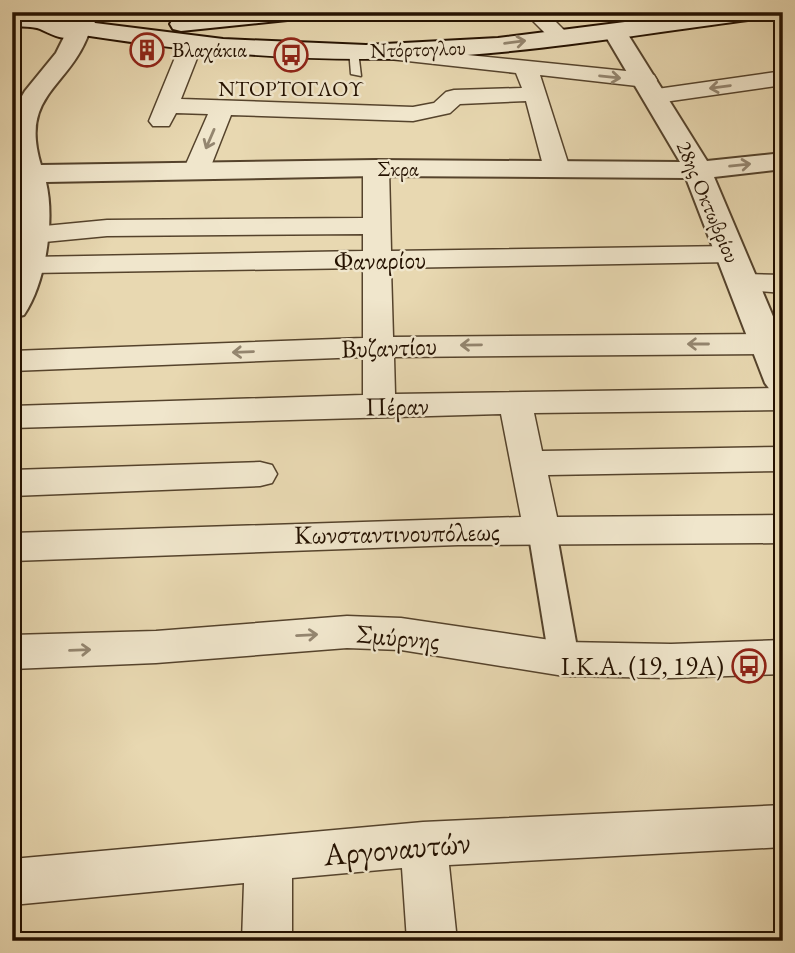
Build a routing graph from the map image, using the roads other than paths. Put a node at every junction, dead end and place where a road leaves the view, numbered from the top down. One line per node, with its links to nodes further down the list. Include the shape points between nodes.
1 (297, 12): 4 (street)
2 (534, 12): 8 (street)
3 (755, 12): 7 (street, Ντόρτογλου)
4 (239, 16): 6 (street, via 129,27)
5 (12, 19): 6 (street)
6 (72, 23): 9 (street, Ντόρτογλου); 17 (street, via 55,36); 24 (street, via 72,48 23,119)
7 (614, 30): 8 (street, Ντόρτογλου); 14 (street, 28ης Οκτωβρίου)
8 (560, 37): 10 (street, Ντόρτογλου, one-way to 8)
9 (192, 43): 10 (street, Ντόρτογλου); 18 (street, via 164,114)
10 (360, 59): 11 (street)
11 (441, 59): 12 (street); 16 (street)
12 (525, 68): 14 (street, one-way to 14); 15 (street)
13 (783, 78): 14 (street, one-way to 14)
14 (651, 88): 22 (street, 28ης Οκτωβρίου)
15 (536, 94): 16 (street); 21 (street)
16 (454, 97): 18 (street, via 442,108 413,114)
17 (12, 100)
18 (223, 107): 23 (street, one-way to 23)
19 (783, 161): 22 (street, Σκρα, one-way to 19)
20 (376, 168): 21 (street, Σκρα); 23 (street, Σκρα); 25 (street)
21 (557, 169): 22 (street, Σκρα)
22 (698, 170): 29 (street, 28ης Οκτωβρίου)
23 (196, 171): 24 (street, Σκρα)
24 (21, 175): 26 (street, via 33,189)
25 (375, 226): 26 (street, via 107,228); 27 (street)
26 (34, 234): 28 (street)
27 (375, 260): 28 (street, Φαναρίου); 29 (street, Φαναρίου); 33 (street)
28 (29, 265): 31 (street)
29 (737, 269): 30 (street, Φαναρίου); 32 (street, 28ης Οκτωβρίου)
30 (783, 284)
31 (12, 307)
32 (766, 344): 33 (street, Βυζαντίου, one-way to 33); 35 (street, 28ης Οκτωβρίου)
33 (379, 346): 34 (street, Βυζαντίου, one-way to 34); 38 (street)
34 (12, 361)
35 (783, 383)
36 (783, 399): 37 (street, Πέραν)
37 (515, 404): 38 (street, Πέραν); 41 (street)
38 (379, 405): 39 (street, Πέραν)
39 (12, 417)
40 (783, 459): 41 (street)
41 (528, 463): 45 (street)
42 (260, 474): 43 (street)
43 (12, 482)
44 (783, 529): 45 (street, Κωνσταντινουπόλεως)
45 (541, 530): 46 (street, Κωνσταντινουπόλεως); 49 (street)
46 (12, 547)
47 (12, 652): 49 (street, Σμύρνης, one-way to 49, via 378,633)
48 (783, 657): 49 (street, Σμύρνης)
49 (564, 659)
50 (783, 825): 51 (street, Αργοναυτών)
51 (423, 844): 52 (street, Αργοναυτών); 55 (street)
52 (268, 860): 53 (street, Αργοναυτών); 54 (street)
53 (12, 882)
54 (267, 941)
55 (432, 941)

